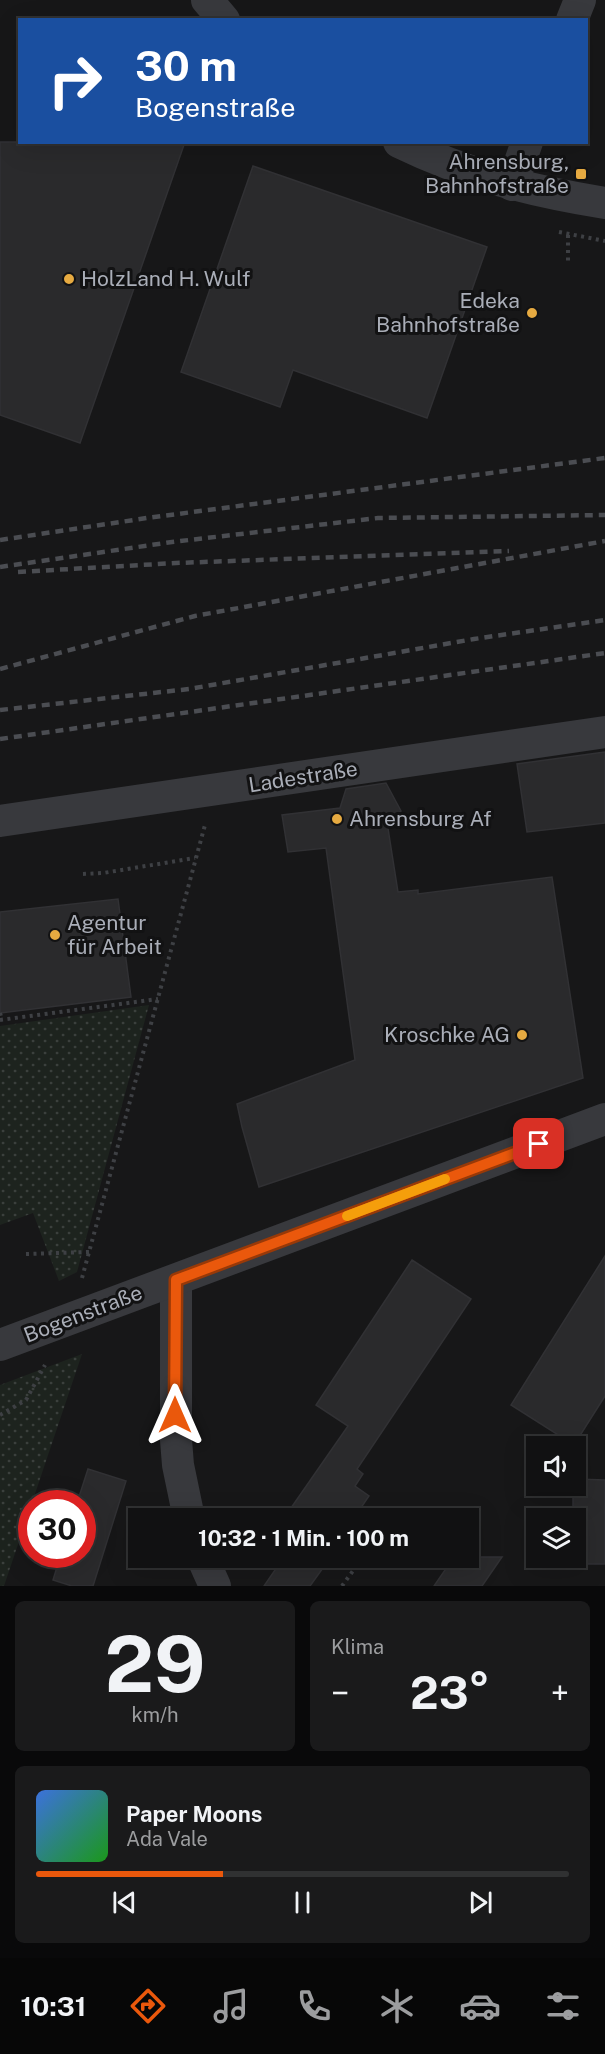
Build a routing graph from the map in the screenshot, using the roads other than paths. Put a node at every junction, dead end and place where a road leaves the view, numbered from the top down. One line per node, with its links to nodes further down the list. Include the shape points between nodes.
1 (207, 0): 3 (street)
2 (580, 0): 4 (street)
3 (222, 18)
4 (573, 18)
5 (403, 144): 7 (street, via 437,160)
6 (526, 144): 7 (street)
7 (512, 185): 8 (street)
8 (605, 203)
9 (605, 732): 10 (street, Ladestraße)
10 (0, 821)
11 (605, 1119): 12 (street, Bogenstraße)
12 (176, 1280): 13 (street, Bogenstraße); 14 (street, via 176,1440)
13 (0, 1345)
14 (187, 1508)
15 (207, 1568): 16 (street)
16 (215, 1586)

